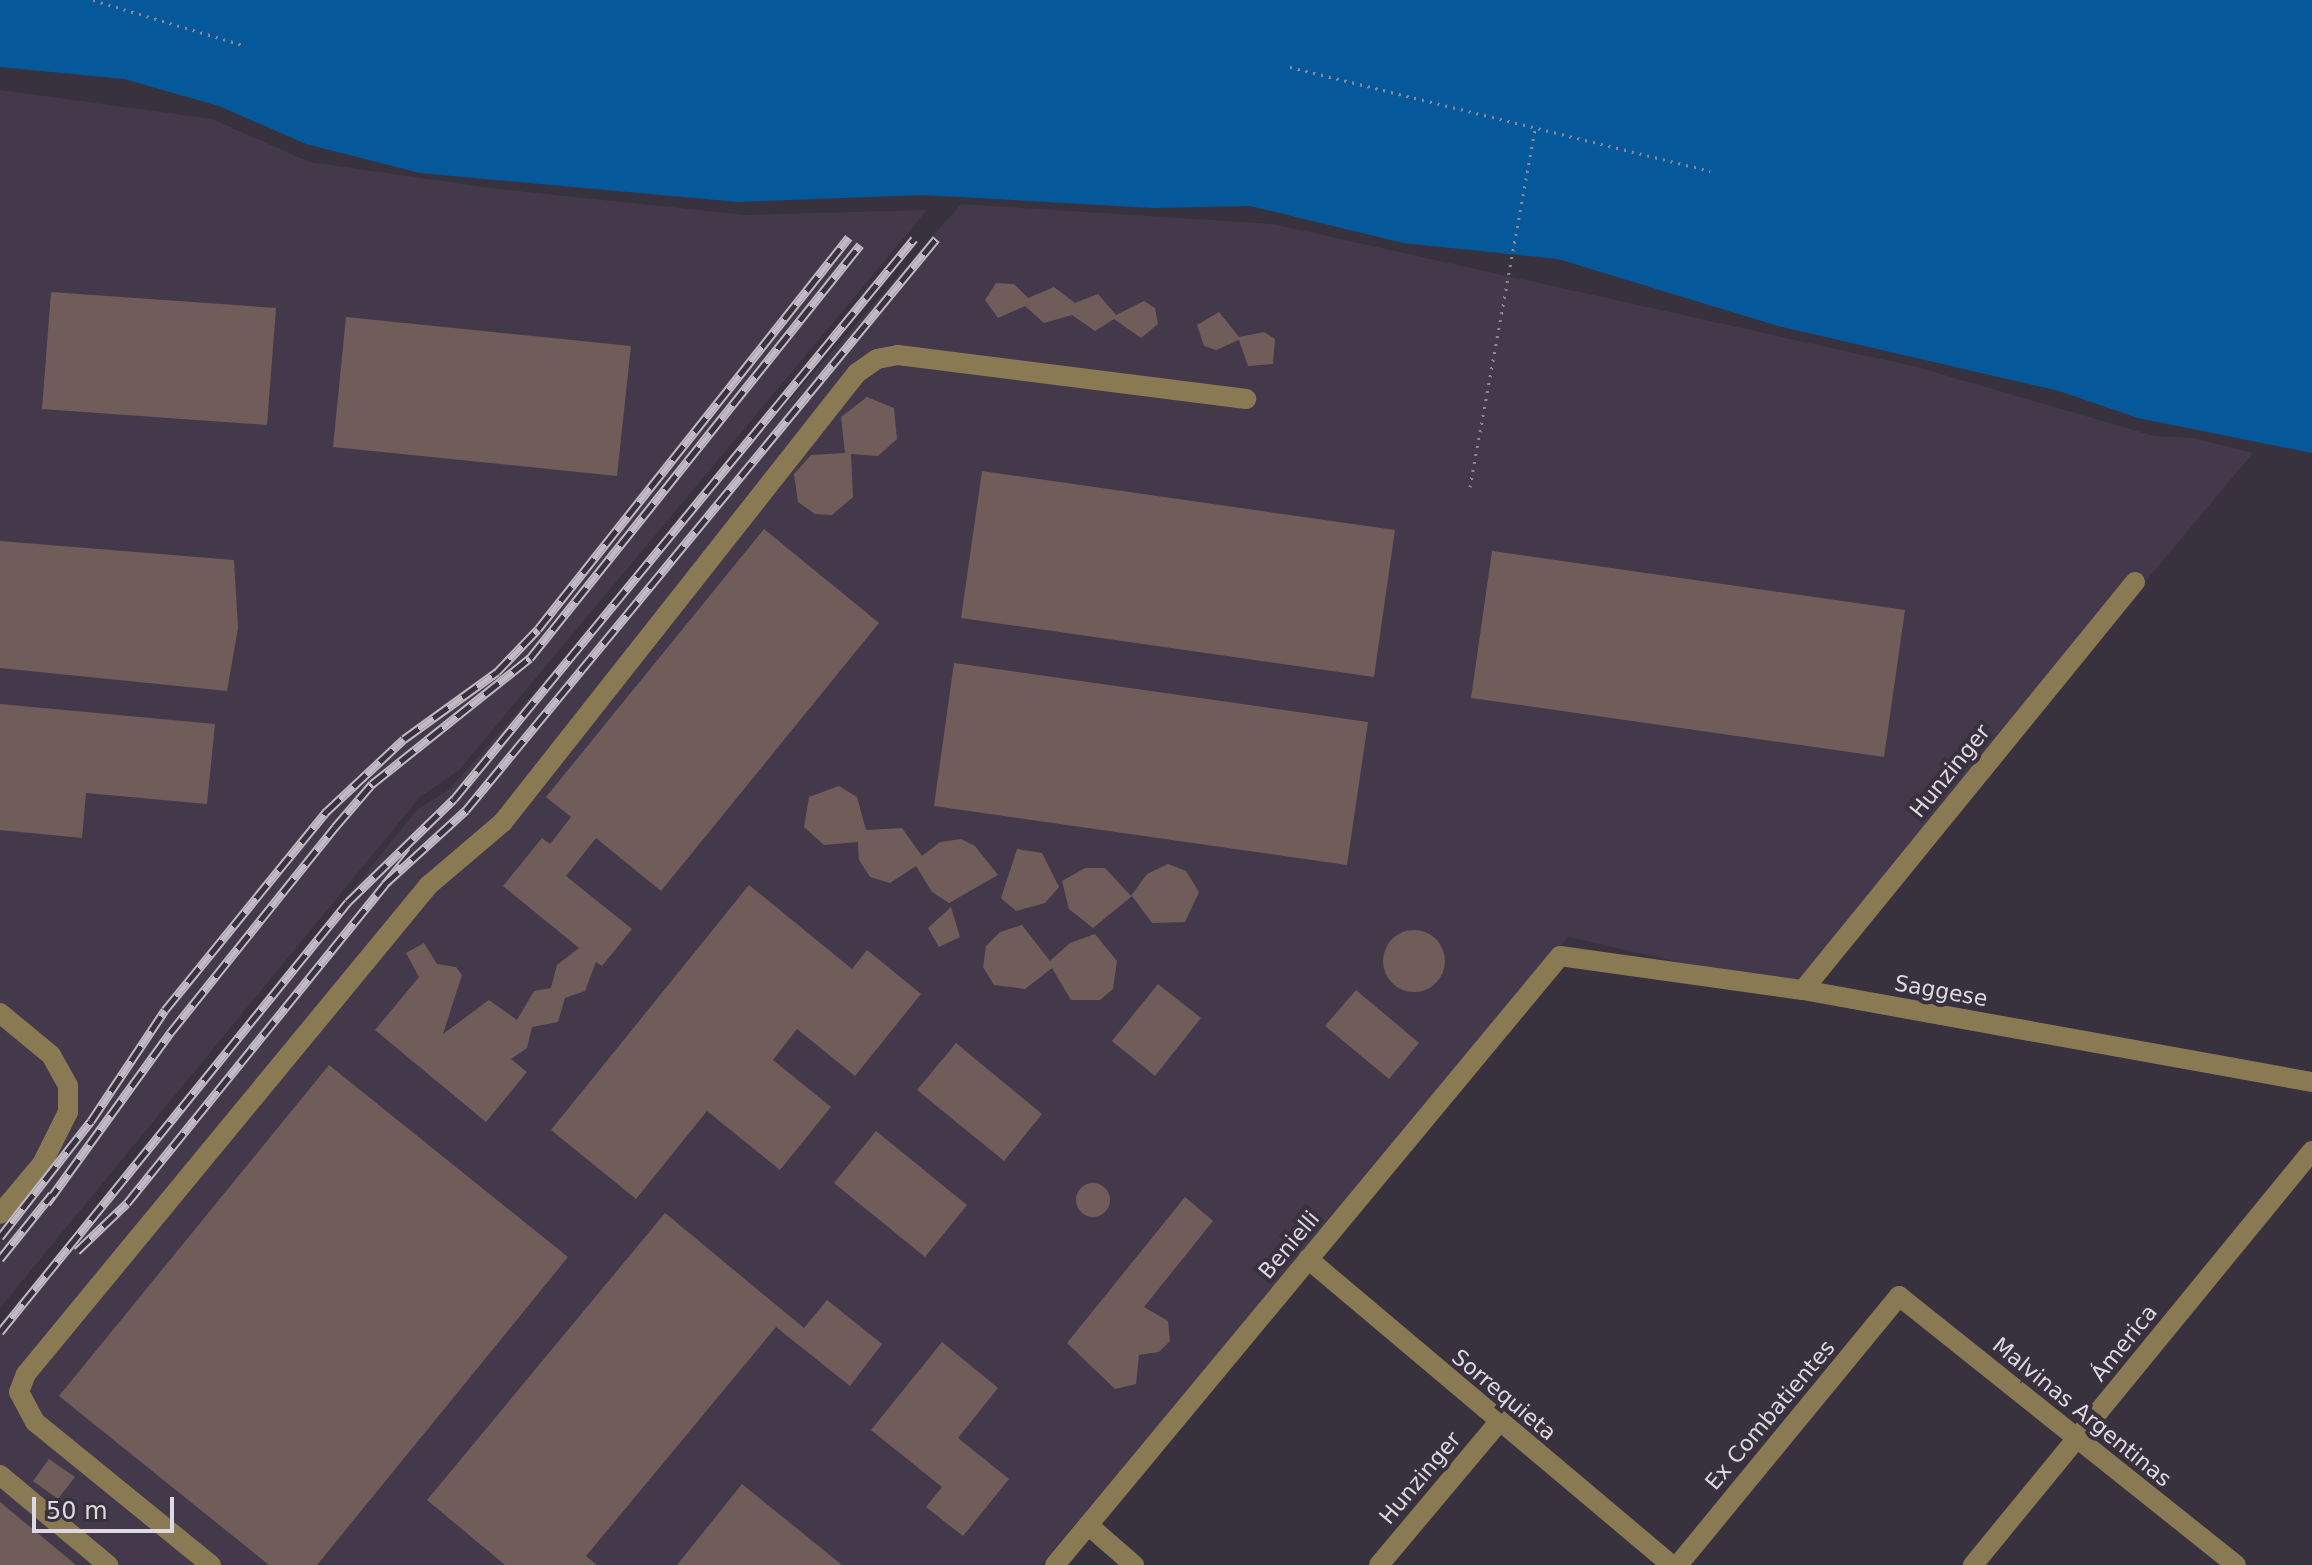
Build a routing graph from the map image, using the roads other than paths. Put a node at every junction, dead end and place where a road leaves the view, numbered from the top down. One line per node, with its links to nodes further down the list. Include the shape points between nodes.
1 (1246, 399): 16 (street, via 898,355 877,359 857,373 503,822 429,885 26,1374 19,1392 35,1422)
2 (2135, 582): 4 (street, Hunzinger)
3 (1560, 956): 4 (street, Saggese); 9 (street, Benielli)
4 (1803, 990): 6 (street, Saggese)
5 (0, 1013): 8 (street, via 51,1055 68,1086 68,1112 42,1164)
6 (2312, 1082)
7 (2312, 1151): 12 (street, Ámerica)
8 (0, 1214)
9 (1308, 1259): 11 (street, Sorrequieta); 14 (street, Benielli)
10 (1899, 1296): 12 (street, Malvinas Argentinas); 20 (street, Ex Combatientes)
11 (1498, 1423): 19 (street, Hunzinger); 20 (street, Sorrequieta)
12 (2076, 1439): 21 (street, Ámerica); 22 (street, Malvinas Argentinas)
13 (0, 1475): 15 (street)
14 (1088, 1525): 17 (street, Benielli); 18 (street)
15 (108, 1565)
16 (211, 1565)
17 (1055, 1565)
18 (1134, 1565)
19 (1379, 1565)
20 (1675, 1565)
21 (1973, 1565)
22 (2236, 1565)

